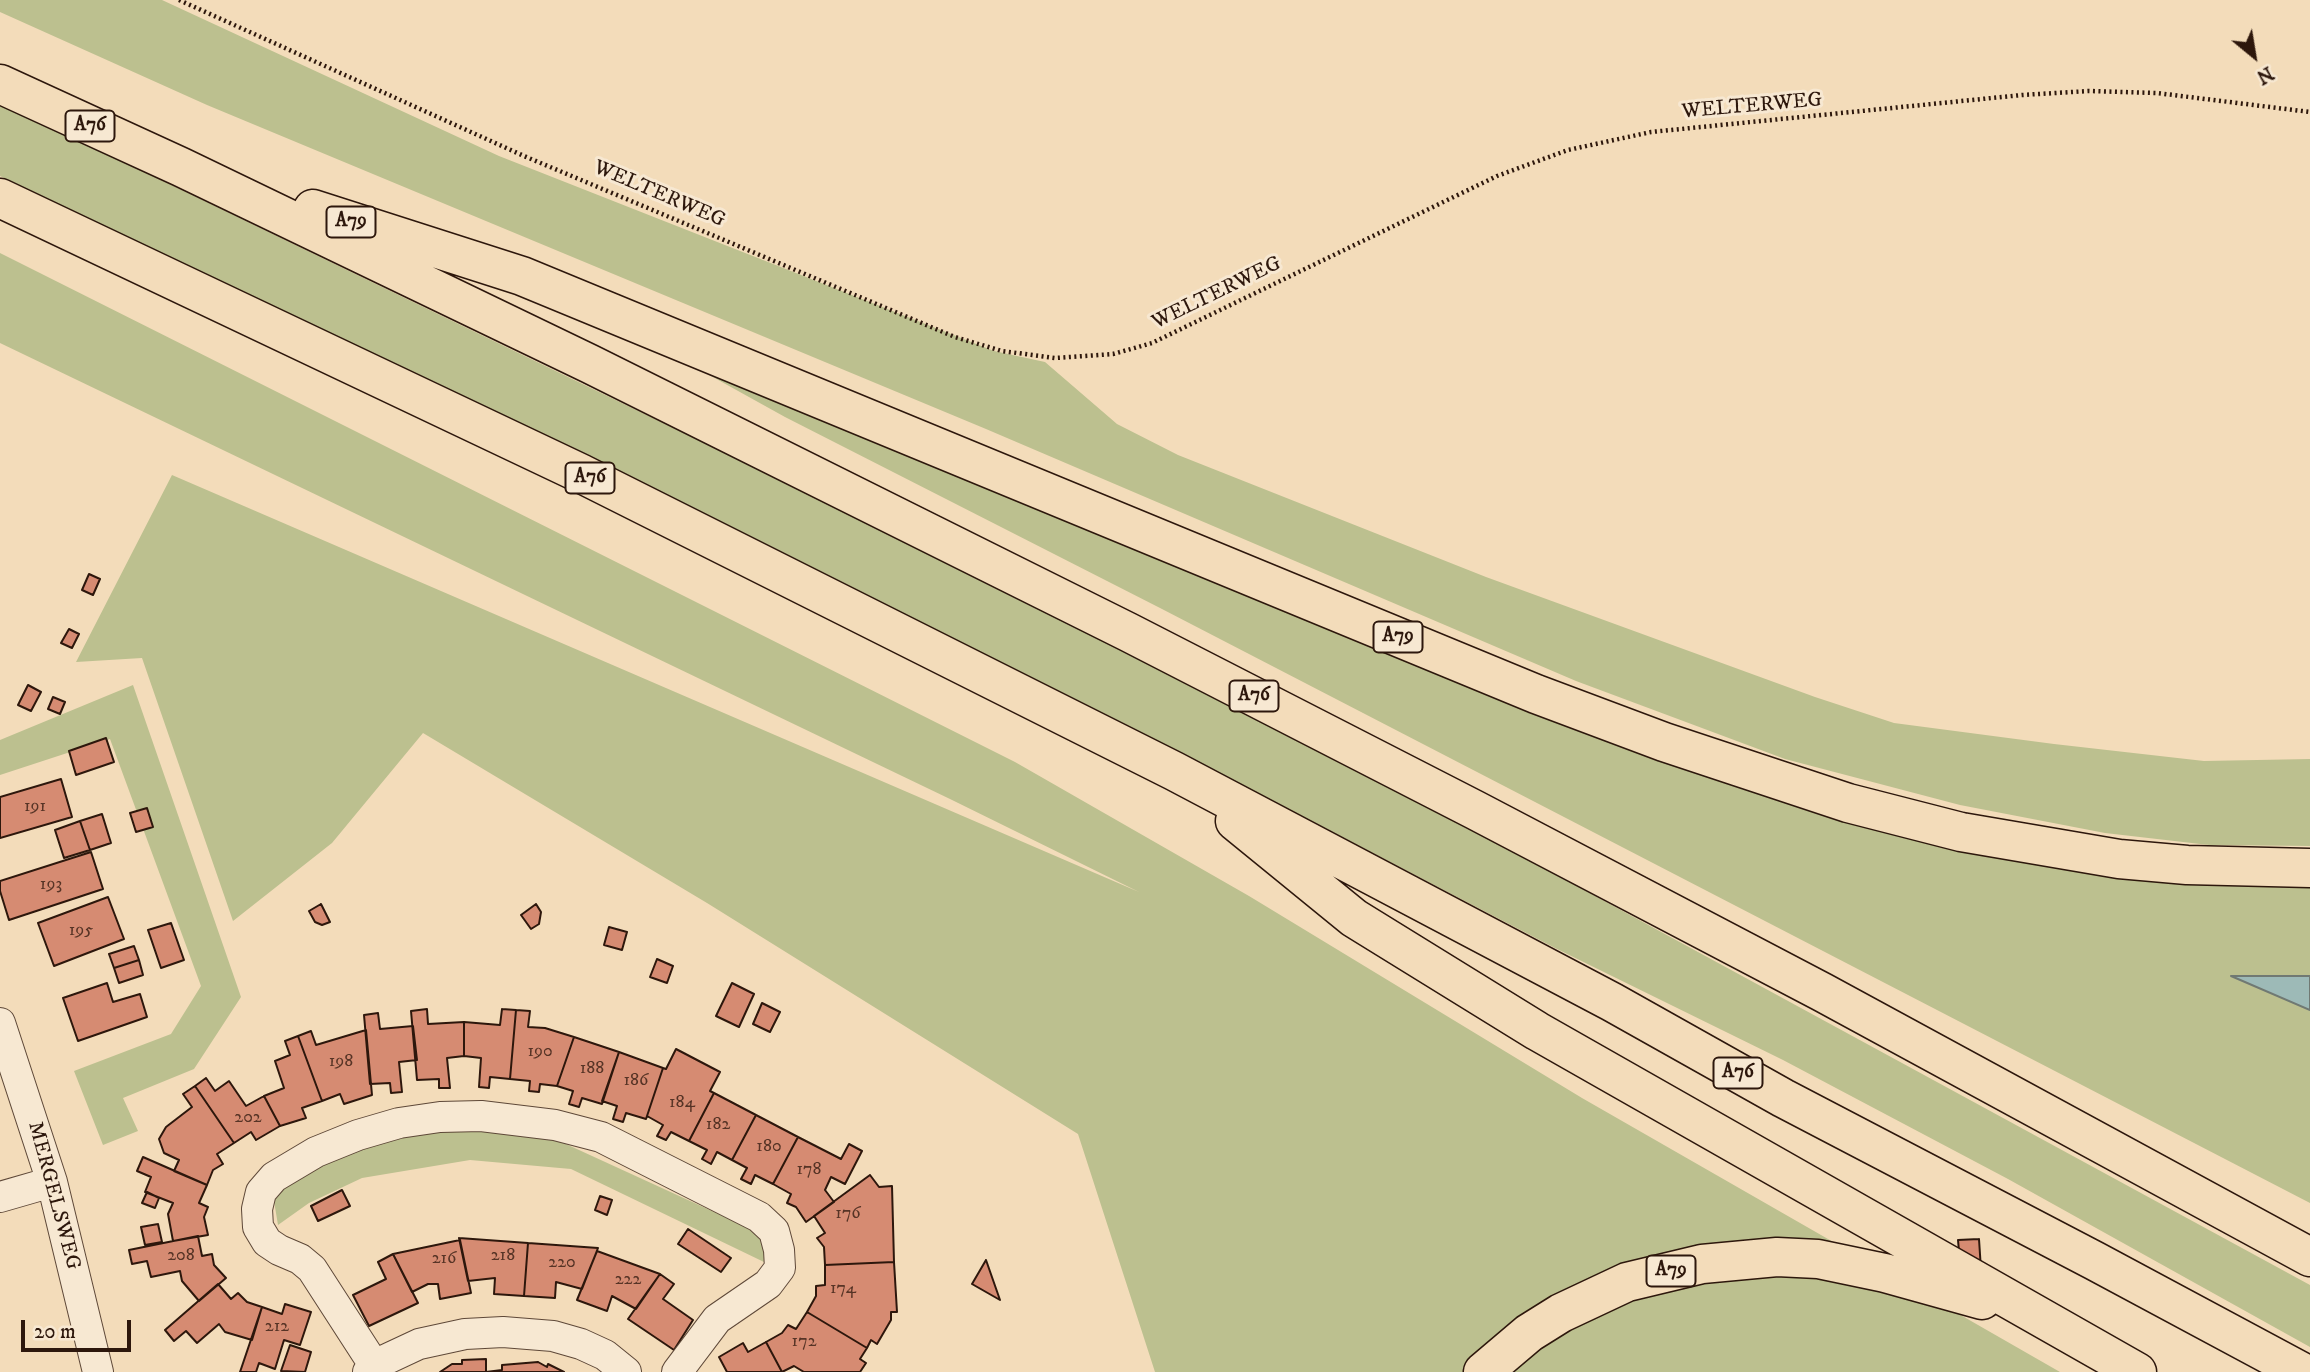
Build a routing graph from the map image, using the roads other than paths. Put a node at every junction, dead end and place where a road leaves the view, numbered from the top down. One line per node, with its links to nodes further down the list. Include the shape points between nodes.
1 (0, 84): 2 (highway, A76)
2 (181, 167): 5 (highway, A79, via 522,276 1536,694 1703,755 1893,815 2039,847 2187,865); 9 (highway, A76, via 1141,638 1822,992)
3 (0, 198): 4 (highway, A76, via 582,474)
4 (1174, 771): 10 (highway, A76, via 1354,918 1537,1031); 17 (highway, A76)
5 (2310, 868)
6 (0, 1023): 7 (street, MERGELSWEG)
7 (52, 1182): 8 (street); 12 (street, MERGELSWEG)
8 (0, 1197)
9 (2310, 1257)
10 (2037, 1315): 15 (highway, A79, via 1818,1259 1777,1257 1702,1264 1627,1282 1573,1307 1529,1333); 16 (highway, A76)
11 (371, 1368): 13 (street, via 419,1344 503,1332 553,1336 581,1344); 14 (street, via 312,1269 267,1242 258,1227 261,1192 274,1177 316,1152 358,1135 399,1123 481,1116 555,1125 601,1137 759,1217 774,1231 780,1268 768,1284 717,1319)
12 (98, 1372)
13 (626, 1372)
14 (677, 1372)
15 (1483, 1372)
16 (2137, 1372)
17 (2302, 1372)

